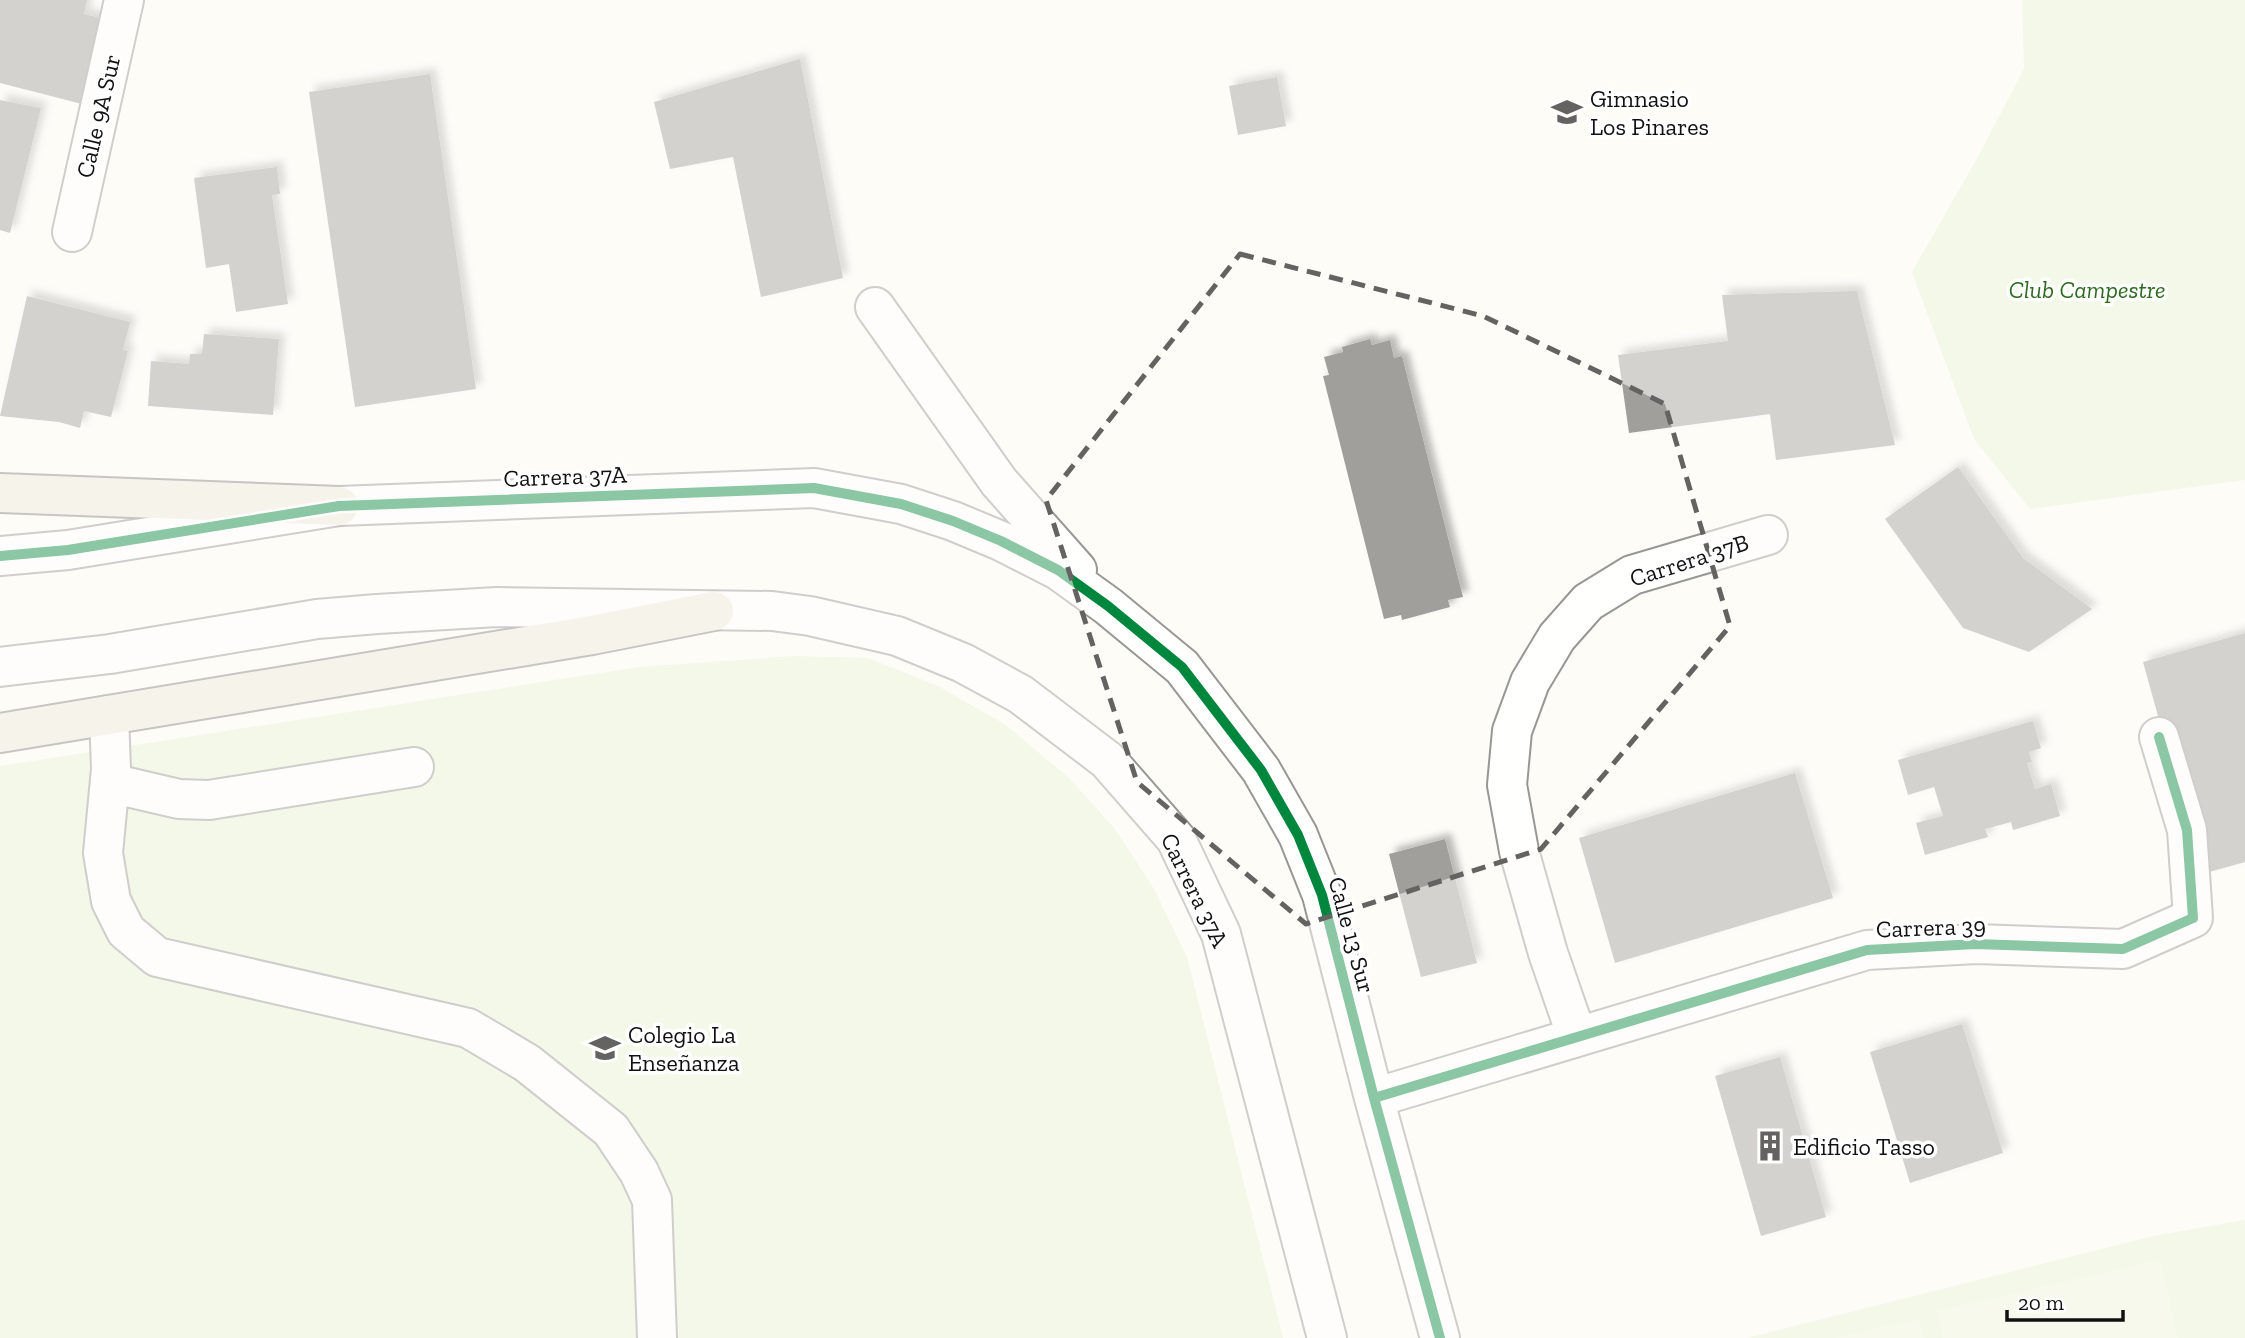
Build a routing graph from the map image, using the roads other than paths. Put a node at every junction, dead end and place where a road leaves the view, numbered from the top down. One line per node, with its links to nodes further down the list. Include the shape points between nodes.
1 (124, 0): 2 (street, Calle 9A Sur)
2 (72, 232)
3 (875, 307): 4 (street)
4 (999, 482): 7 (street); 10 (street)
5 (0, 493): 6 (main road)
6 (339, 506): 7 (street, Carrera 37A, via 814,488 901,504); 9 (street, Carrera 37A, via 68,550)
7 (985, 535): 10 (street, Carrera 37A, via 1058,570)
8 (1768, 535): 18 (street, Carrera 37B, via 1632,575 1588,603 1557,637 1530,682 1512,731 1507,785 1519,851)
9 (0, 556)
10 (1108, 606): 19 (street, Calle 13 Sur, via 1181,667 1261,770 1298,835 1322,895)
11 (714, 611): 12 (street, Carrera 37A, via 497,607 317,619 110,654); 13 (main road); 21 (street, Carrera 37A, via 810,616 897,636 963,663 1020,694 1107,760 1176,839 1221,934)
12 (0, 667)
13 (109, 715): 14 (main road); 17 (street)
14 (0, 733)
15 (2160, 737): 18 (street, Carrera 39, via 2188,830 2193,918 2123,948 1976,944 1867,950)
16 (414, 767): 17 (street, via 209,800 179,799)
17 (110, 783): 20 (street, via 103,853 111,901 126,931 157,957 468,1028 527,1063 611,1130 652,1200)
18 (1577, 1037): 19 (street, Carrera 39)
19 (1374, 1098): 22 (street, Calle 13 Sur)
20 (657, 1338)
21 (1327, 1338)
22 (1440, 1338)

